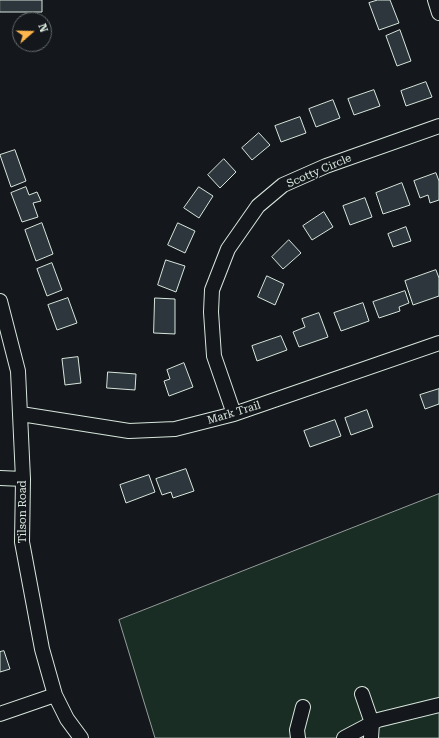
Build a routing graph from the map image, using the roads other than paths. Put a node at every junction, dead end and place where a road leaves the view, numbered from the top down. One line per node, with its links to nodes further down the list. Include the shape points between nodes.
1 (434, 0): 2 (street)
2 (439, 13)
3 (439, 126): 7 (street, Scotty Circle, via 326,166 284,185 253,212 228,249 212,290 214,356)
4 (0, 301): 6 (street, Tilson Road, via 18,371)
5 (439, 343): 7 (street, Mark Trail)
6 (21, 414): 7 (street, Mark Trail, via 129,431 175,429); 9 (street, Tilson Road)
7 (234, 414)
8 (0, 478): 9 (street)
9 (23, 479): 10 (street, Tilson Road, via 22,542 42,649)
10 (55, 694): 14 (street); 16 (street, Tilson Road, via 67,719)
11 (362, 694): 15 (street)
12 (439, 705): 15 (street)
13 (303, 707): 17 (street, via 297,730)
14 (0, 714)
15 (372, 723): 18 (street); 19 (street)
16 (81, 738)
17 (298, 738)
18 (344, 738)
19 (371, 738)

